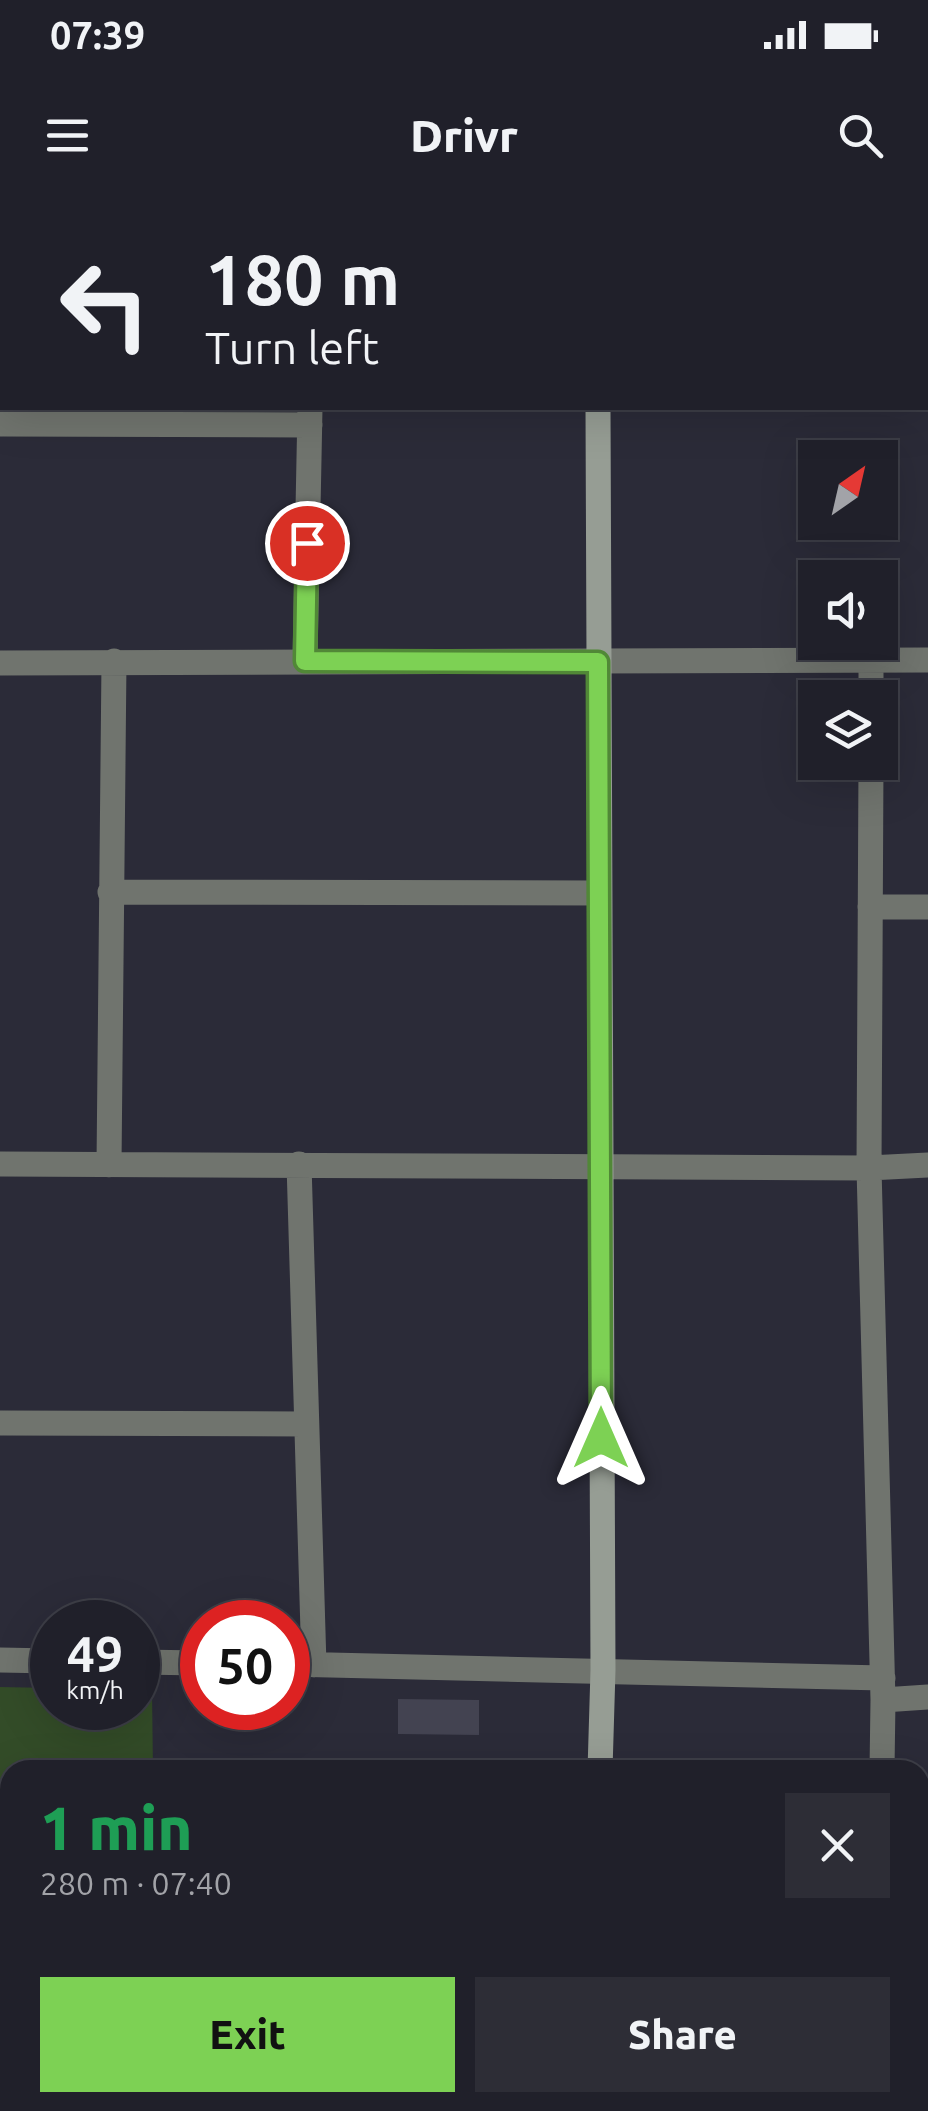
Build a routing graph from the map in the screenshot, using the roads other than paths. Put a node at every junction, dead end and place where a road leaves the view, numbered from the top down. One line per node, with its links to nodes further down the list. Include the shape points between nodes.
1 (598, 410): 10 (main road)
2 (65, 415): 3 (street); 4 (street)
3 (310, 416): 9 (street)
4 (0, 424)
5 (871, 660): 10 (street); 12 (street)
6 (898, 660): 7 (street)
7 (928, 660)
8 (114, 661): 9 (street); 11 (street); 14 (street)
9 (305, 661): 10 (street)
10 (598, 662): 15 (main road)
11 (0, 663)
12 (871, 680)
13 (871, 780): 16 (street)
14 (110, 892): 15 (street); 21 (street)
15 (598, 893): 22 (main road)
16 (870, 907): 17 (street); 23 (street)
17 (928, 907)
18 (0, 1164): 21 (street)
19 (299, 1164): 21 (street); 22 (street); 25 (street)
20 (928, 1164): 23 (street)
21 (109, 1165)
22 (598, 1168): 23 (street); 30 (main road)
23 (870, 1168): 31 (street)
24 (0, 1423): 25 (street)
25 (305, 1424): 29 (street)
26 (0, 1660): 27 (street)
27 (30, 1661)
28 (310, 1665): 29 (street)
29 (314, 1665): 30 (street)
30 (603, 1670): 31 (street); 33 (main road)
31 (883, 1689): 32 (street); 34 (street)
32 (928, 1698)
33 (600, 1760)
34 (882, 1760)

